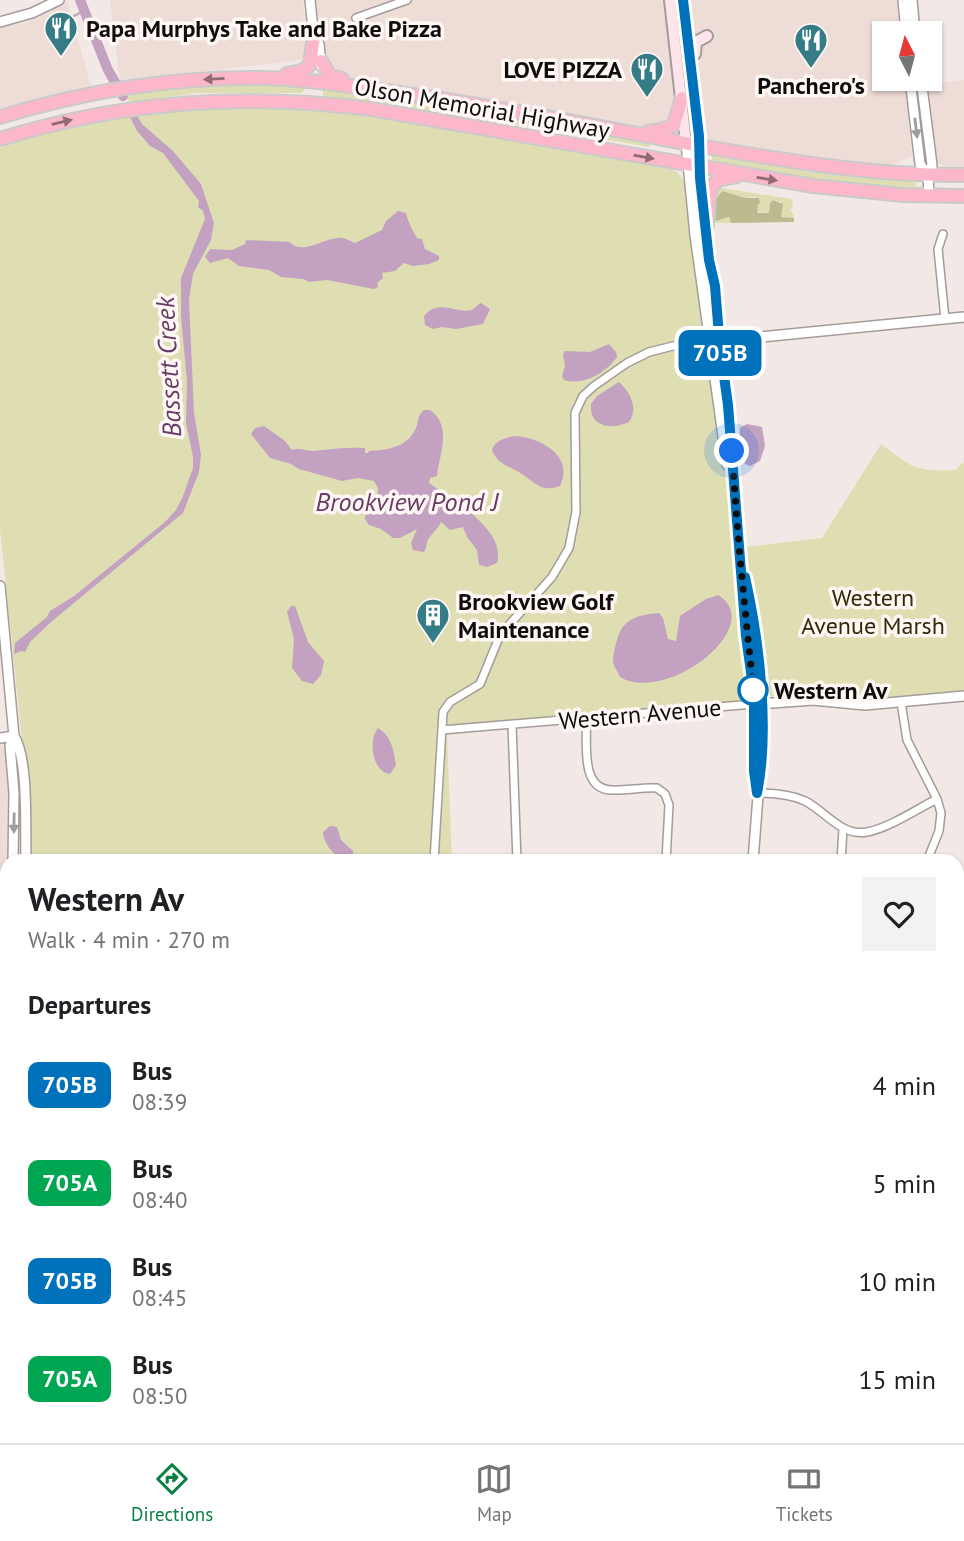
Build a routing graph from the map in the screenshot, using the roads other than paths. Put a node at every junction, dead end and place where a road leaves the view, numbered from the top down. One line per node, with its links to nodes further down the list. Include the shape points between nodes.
1 (59, 0): 11 (street)
2 (310, 0): 13 (street)
3 (407, 0): 8 (street)
4 (670, 0): 20 (main road)
5 (683, 0): 12 (main road)
6 (903, 0): 9 (street)
7 (912, 0): 10 (street)
8 (356, 18)
9 (905, 21)
10 (914, 21)
11 (0, 22)
12 (687, 29): 20 (main road); 20 (main road, via 707,36 694,46 698,82)
13 (314, 39): 14 (street); 15 (highway, via 307,68)
14 (321, 61): 16 (street); 19 (highway, via 334,77)
15 (261, 78): 16 (highway, Olson Memorial Highway); 22 (highway, Olson Memorial Highway, one-way to 22, via 119,88)
16 (321, 82): 19 (highway, Olson Memorial Highway); 21 (highway, via 304,96 208,96)
17 (911, 91): 28 (street, one-way to 28, via 920,164)
18 (923, 91): 28 (street, via 932,165)
19 (428, 96): 23 (highway, Olson Memorial Highway)
20 (688, 97): 23 (highway, via 672,126); 25 (main road)
21 (159, 105): 24 (highway, Olson Memorial Highway, one-way to 21, via 52,124); 26 (highway, Olson Memorial Highway, one-way to 26, via 243,100 337,104)
22 (0, 114)
23 (631, 133): 25 (highway, Olson Memorial Highway)
24 (0, 139)
25 (693, 144): 26 (street); 28 (highway, Olson Memorial Highway, via 836,168)
26 (694, 166): 27 (highway, Olson Memorial Highway); 32 (street); 36 (street, via 699,263)
27 (744, 175): 30 (highway, Olson Memorial Highway, one-way to 30); 32 (highway, via 722,178 712,185)
28 (928, 175): 29 (highway, Olson Memorial Highway); 30 (street)
29 (964, 175)
30 (929, 196): 31 (highway, Olson Memorial Highway)
31 (964, 196)
32 (706, 233): 36 (street, via 715,286)
33 (943, 234): 35 (street, via 938,250)
34 (964, 317): 35 (street)
35 (945, 319): 36 (street)
36 (715, 341): 40 (street, via 732,451 741,561 756,640); 43 (street, via 666,347 640,356 583,397 575,413 576,522 569,548 552,577 500,635 480,684 445,708)
37 (0, 586): 44 (street)
38 (964, 695): 39 (street, Western Avenue)
39 (901, 702): 40 (street, Western Avenue, via 852,705 805,699); 47 (street, via 907,740)
40 (758, 704): 41 (street, Western Avenue); 46 (street, via 761,758)
41 (586, 718): 42 (street, Western Avenue); 53 (street, via 594,783 611,790 657,788 667,797)
42 (512, 724): 43 (street, Western Avenue); 52 (street)
43 (442, 730): 51 (street)
44 (14, 736): 45 (street); 49 (street, one-way to 49, via 10,745); 50 (street, via 23,779)
45 (0, 738)
46 (757, 793): 48 (street, via 798,799); 54 (street)
47 (937, 799): 48 (street, via 872,831); 56 (street, via 942,822)
48 (843, 828): 55 (street)
49 (13, 854)
50 (26, 854)
51 (435, 854)
52 (517, 854)
53 (666, 854)
54 (753, 854)
55 (841, 854)
56 (930, 854)

